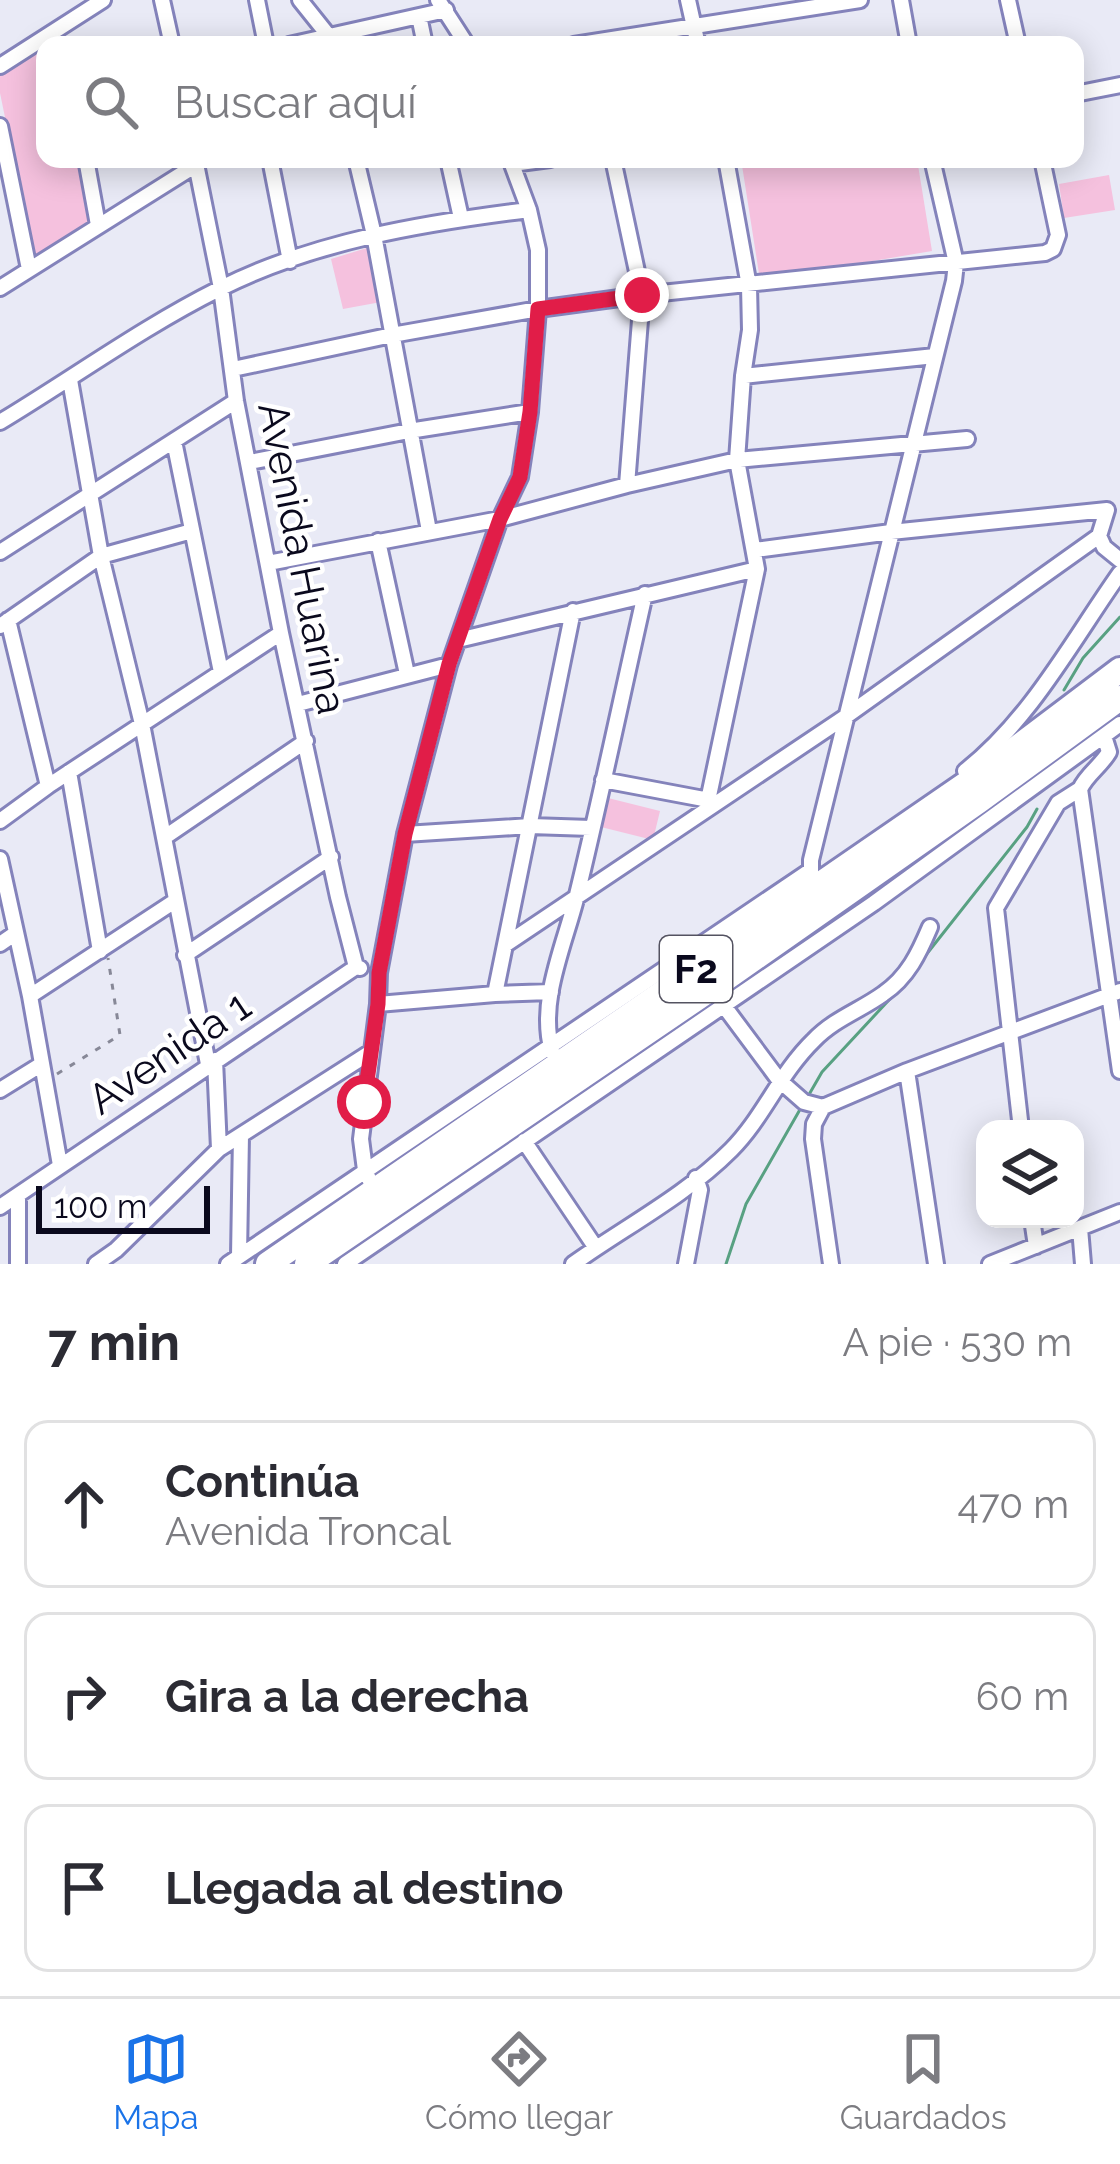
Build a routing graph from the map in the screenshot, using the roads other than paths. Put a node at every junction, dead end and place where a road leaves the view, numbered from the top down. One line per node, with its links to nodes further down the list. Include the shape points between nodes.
1 (104, 0): 12 (street)
2 (162, 0): 16 (street)
3 (257, 0): 17 (street)
4 (300, 0): 18 (street)
5 (688, 0): 13 (street)
6 (860, 0): 10 (street)
7 (901, 0): 24 (street)
8 (1008, 0): 25 (street)
9 (442, 5): 11 (street); 21 (street)
10 (798, 5): 13 (street)
11 (419, 16): 19 (street); 20 (street)
12 (62, 26): 14 (street); 15 (street)
13 (694, 26): 22 (street); 23 (street)
14 (46, 36)
15 (64, 36)
16 (170, 36)
17 (264, 36)
18 (329, 36)
19 (346, 36)
20 (423, 36)
21 (461, 36)
22 (631, 36)
23 (696, 36)
24 (907, 36)
25 (1016, 36)
26 (36, 43): 27 (street)
27 (0, 66)
28 (1120, 85): 29 (street)
29 (1084, 92)
30 (0, 126): 48 (street)
31 (88, 168): 44 (street)
32 (187, 168): 44 (street)
33 (197, 168): 51 (street, Avenida Huarina)
34 (272, 168): 46 (street)
35 (358, 168): 45 (street)
36 (450, 168): 43 (street)
37 (513, 168): 42 (street)
38 (615, 168): 52 (street)
39 (728, 168): 49 (street)
40 (934, 168): 47 (street)
41 (1044, 168): 47 (street, via 1058,235 1053,249)
42 (529, 211): 43 (street); 53 (street)
43 (461, 218): 45 (street)
44 (98, 225): 48 (street)
45 (374, 235): 46 (street); 54 (street)
46 (290, 261): 51 (street)
47 (956, 262): 49 (street); 55 (street)
48 (29, 268): 50 (street)
49 (749, 286): 52 (street); 57 (street)
50 (0, 288)
51 (221, 288): 56 (street, Avenida Huarina); 58 (street)
52 (642, 295): 53 (street); 68 (street)
53 (538, 309): 54 (street); 60 (street)
54 (392, 335): 56 (street); 62 (street)
55 (935, 356): 57 (street); 65 (street)
56 (232, 369): 59 (street, Avenida Huarina)
57 (743, 376): 66 (street)
58 (70, 380): 61 (street); 69 (street)
59 (236, 401): 64 (street); 67 (street, Avenida Huarina)
60 (530, 412): 62 (street); 70 (street, via 520,477)
61 (0, 422)
62 (410, 430): 67 (street); 72 (street)
63 (967, 439): 65 (street)
64 (174, 441): 69 (street); 71 (street)
65 (911, 445): 66 (street); 73 (street)
66 (736, 460): 68 (street); 76 (street)
67 (250, 462): 80 (street, Avenida Huarina)
68 (627, 484): 70 (street)
69 (90, 494): 77 (street); 78 (street)
70 (500, 519): 72 (street); 87 (street)
71 (192, 531): 78 (street); 90 (street)
72 (429, 531): 75 (street)
73 (891, 532): 74 (street, via 1107,510); 76 (street); 94 (street)
74 (1099, 536): 79 (street); 94 (street)
75 (378, 541): 80 (street); 91 (street)
76 (755, 550): 81 (street)
77 (0, 552)
78 (101, 556): 85 (street); 95 (street)
79 (1120, 560)
80 (268, 563): 86 (street, Avenida Huarina)
81 (757, 568): 83 (street); 103 (street)
82 (1120, 573): 104 (street, via 1010,731)
83 (645, 594): 84 (street); 100 (street)
84 (573, 611): 87 (street); 106 (street)
85 (4, 623): 101 (street)
86 (281, 633): 90 (street); 93 (street, Avenida Huarina)
87 (458, 640): 88 (street)
88 (449, 664): 91 (street); 108 (street)
89 (1120, 670): 104 (highway, F2)
90 (221, 672): 95 (street)
91 (407, 674): 93 (street)
92 (1120, 698): 127 (highway, F2)
93 (298, 704): 98 (street, Avenida Huarina)
94 (845, 717): 103 (street); 112 (street)
95 (142, 724): 99 (street); 109 (street)
96 (1120, 724): 97 (street)
97 (1104, 736): 102 (street, via 1104,761); 127 (street, via 891,891)
98 (306, 741): 109 (street); 110 (street, Avenida Huarina)
99 (69, 772): 101 (street); 119 (street)
100 (602, 780): 103 (street); 107 (street)
101 (48, 785): 105 (street)
102 (1080, 789): 124 (street); 129 (street, via 1058,803 996,908)
103 (708, 805): 113 (street)
104 (926, 812): 112 (highway, F2)
105 (0, 821)
106 (530, 826): 107 (street); 108 (street); 118 (street)
107 (591, 828): 113 (street)
108 (405, 834): 122 (street)
109 (165, 837): 114 (street)
110 (331, 856): 120 (street); 121 (street, Avenida Huarina)
111 (0, 859): 116 (street)
112 (814, 878): 131 (highway, F2)
113 (576, 897): 118 (street); 123 (street)
114 (175, 901): 119 (street); 120 (street)
115 (930, 927): 136 (street, via 900,980 818,1036)
116 (16, 933): 117 (street); 126 (street)
117 (0, 944)
118 (505, 945): 125 (street)
119 (103, 948): 126 (street)
120 (185, 955): 132 (street)
121 (356, 968): 122 (street); 132 (street, Avenida 1)
122 (379, 973): 128 (street)
123 (551, 992): 125 (street); 131 (street)
124 (1114, 993): 129 (street); 135 (street)
125 (495, 994): 128 (street)
126 (30, 997): 133 (street)
127 (718, 998): 136 (street); 141 (street); 158 (highway, F2)
128 (378, 1004): 130 (street)
129 (1009, 1034): 134 (street); 139 (street)
130 (371, 1052): 140 (street); 145 (street, via 361,1139)
131 (554, 1055): 145 (highway, F2)
132 (212, 1062): 142 (street); 143 (street, Avenida 1)
133 (42, 1064): 137 (street); 143 (street)
134 (907, 1071): 138 (street); 163 (street)
135 (1120, 1071)
136 (779, 1080): 138 (street); 144 (street, via 747,1132)
137 (0, 1090)
138 (823, 1107): 162 (street, via 813,1139)
139 (1020, 1120)
140 (241, 1135): 142 (street); 154 (street)
141 (524, 1142): 153 (street); 159 (street)
142 (219, 1149): 156 (street)
143 (60, 1166): 146 (street, Avenida 1)
144 (696, 1178): 153 (street); 161 (street)
145 (369, 1180): 154 (street); 157 (highway, F2)
146 (18, 1195): 147 (street, Avenida 1); 155 (street)
147 (0, 1207)
148 (1120, 1212): 149 (street)
149 (1084, 1226)
150 (1033, 1228): 152 (street)
151 (1080, 1228): 152 (street); 165 (street)
152 (1036, 1246): 164 (street)
153 (596, 1248): 160 (street)
154 (233, 1260)
155 (18, 1264)
156 (96, 1264)
157 (268, 1264)
158 (307, 1264)
159 (345, 1264)
160 (573, 1264)
161 (686, 1264)
162 (831, 1264)
163 (936, 1264)
164 (990, 1264)
165 (1083, 1264)

